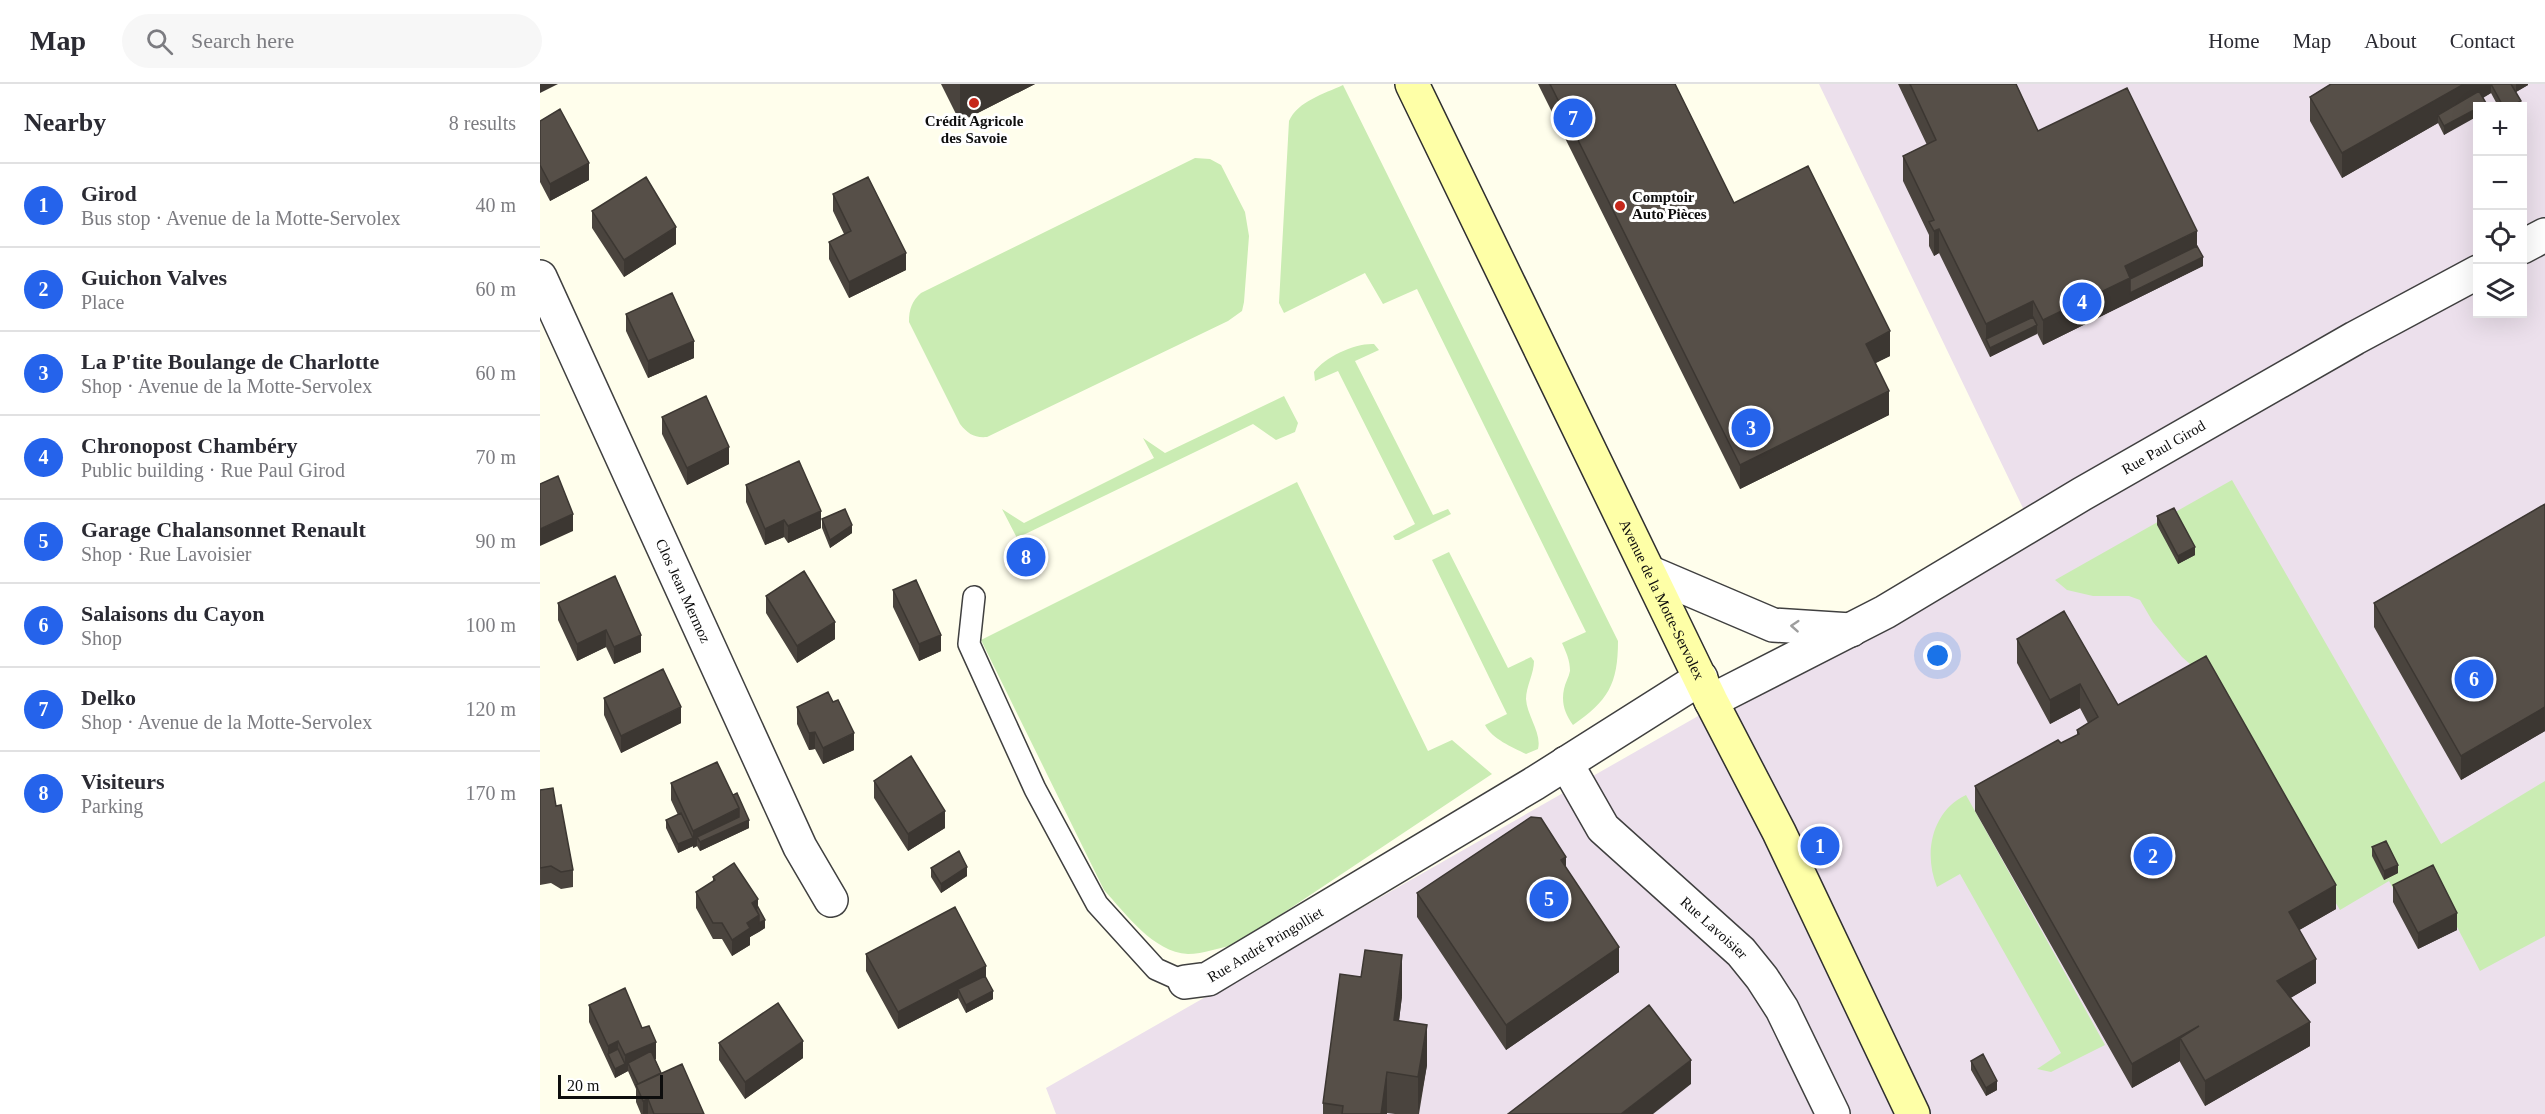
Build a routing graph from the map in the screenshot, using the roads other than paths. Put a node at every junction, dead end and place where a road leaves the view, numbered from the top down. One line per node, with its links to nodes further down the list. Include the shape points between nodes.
1 (1412, 84): 6 (main road, Avenue de la Motte-Servolex)
2 (2545, 235): 3 (street)
3 (2527, 245)
4 (2473, 275): 8 (street, Rue Paul Girod, via 2163,447)
5 (540, 277): 11 (street, Clos Jean Mermoz, via 800,847)
6 (1651, 573): 8 (street, one-way to 6, via 1773,624); 9 (main road, Avenue de la Motte-Servolex)
7 (974, 597): 12 (lane, Rue André Pringolliet, via 969,644 1035,789 1096,904 1156,969)
8 (1853, 630): 9 (street, Rue Paul Girod)
9 (1706, 690): 10 (street, Rue André Pringolliet); 14 (main road, Avenue de la Motte-Servolex, via 1779,832)
10 (1566, 763): 12 (street, Rue André Pringolliet, via 1208,979); 13 (street, Rue Lavoisier, via 1603,828 1741,952 1762,978 1782,1009)
11 (831, 900)
12 (1185, 982)
13 (1833, 1114)
14 (1913, 1114)

